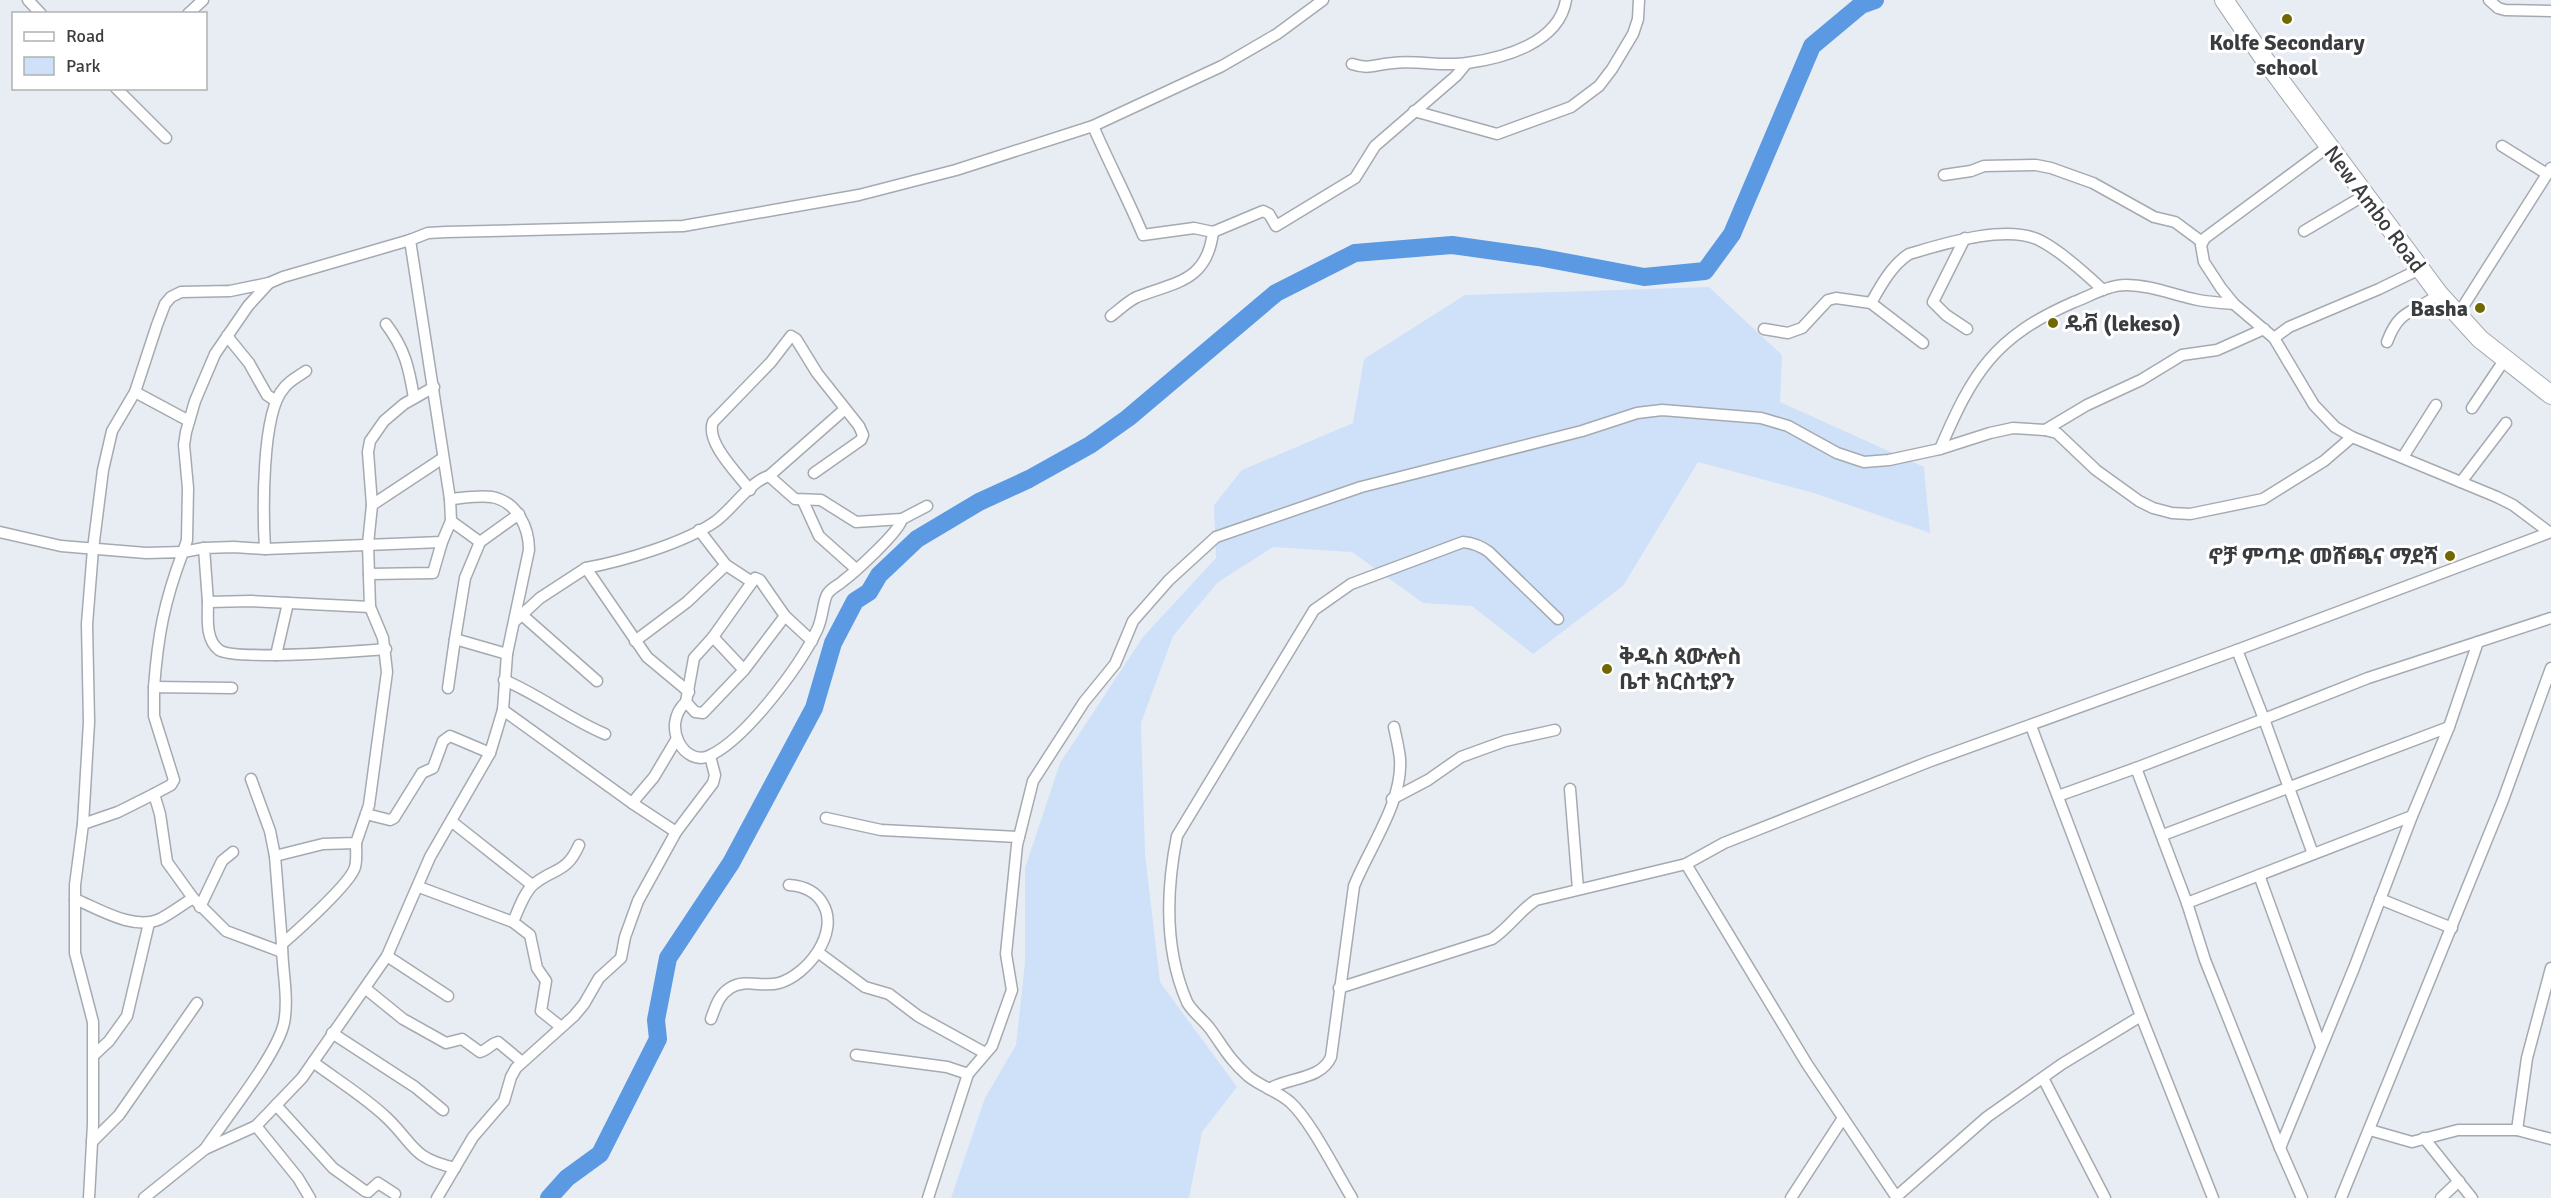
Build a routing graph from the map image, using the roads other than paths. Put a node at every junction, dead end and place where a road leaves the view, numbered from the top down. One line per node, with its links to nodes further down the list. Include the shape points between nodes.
1 (28, 0): 9 (street)
2 (203, 0): 10 (street)
3 (1323, 0): 15 (street, via 1277,34 1221,66)
4 (1566, 0): 12 (street, via 1562,15 1538,40 1516,51)
5 (1639, 0): 14 (street, via 1634,34 1612,69 1585,99 1570,107 1497,134)
6 (2224, 0): 17 (main road, New Ambo Road)
7 (2489, 0): 8 (street, via 2505,10)
8 (2551, 11)
9 (39, 12)
10 (190, 12)
11 (1352, 64): 12 (street, via 1366,68 1392,63)
12 (1466, 64): 14 (street)
13 (118, 90): 16 (street)
14 (1414, 111): 23 (street, via 1375,146 1355,178 1286,220 1274,226 1269,214 1263,211)
15 (1093, 126): 23 (street, via 1143,235 1194,228); 25 (street, via 956,170 859,195 694,224 636,229 428,233)
16 (166, 138)
17 (2329, 146): 21 (main road, New Ambo Road); 26 (street)
18 (2502, 146): 19 (street)
19 (2549, 171): 34 (street)
20 (1944, 175): 26 (street, via 1983,166 2051,168 2093,183 2154,217 2175,222)
21 (2365, 195): 22 (street); 27 (main road, New Ambo Road)
22 (2304, 231)
23 (1213, 232): 33 (street, via 1211,247 1186,280 1135,298)
24 (1965, 238): 29 (street, via 2013,234 2041,241); 31 (street, via 1902,258); 36 (street, via 1934,302)
25 (410, 240): 28 (street); 45 (street)
26 (2202, 242): 32 (street, via 2204,262)
27 (2420, 269): 30 (main road, New Ambo Road); 40 (street, via 2289,327)
28 (269, 283): 39 (street); 46 (street, via 230,291 181,292 171,297 165,304)
29 (2103, 290): 32 (street, via 2124,285 2150,287 2198,300); 57 (street, via 2054,311 2006,341 1968,388)
30 (2439, 294): 34 (main road, New Ambo Road); 41 (street, via 2402,316)
31 (1871, 303): 37 (street, via 1836,298 1828,300 1802,328 1788,333); 42 (street)
32 (2234, 304): 38 (street)
33 (1110, 316)
34 (2457, 316): 43 (main road, New Ambo Road)
35 (386, 324): 48 (street, via 400,343 408,364)
36 (1967, 328)
37 (1764, 329)
38 (2264, 329): 40 (street); 55 (street, via 2217,350 2182,355)
39 (227, 336): 49 (street, via 249,363 267,395); 53 (street, via 215,354)
40 (2274, 338): 56 (street, via 2314,405 2335,427)
41 (2387, 342)
42 (1923, 343)
43 (2505, 359): 47 (main road, New Ambo Road); 52 (street)
44 (306, 371): 49 (street, via 284,387)
45 (434, 387): 48 (street); 59 (street)
46 (135, 392): 53 (street); 78 (street, via 109,443)
47 (2551, 395)
48 (414, 398): 66 (street, via 384,421 370,441)
49 (276, 401): 79 (street, via 268,439)
50 (2436, 405): 58 (street)
51 (845, 408): 60 (street, via 862,438); 61 (street); 63 (street, via 796,339 788,338 710,429 712,440)
52 (2472, 408)
53 (189, 422): 80 (street, via 184,445 188,488 187,540)
54 (2506, 423): 62 (street)
55 (2045, 430): 56 (street, via 2057,433 2096,470 2139,501 2162,510 2190,514 2263,499 2324,461); 57 (street, via 2013,428)
56 (2352, 437): 58 (street)
57 (1940, 449): 135 (street, via 1864,462 1837,453 1788,426 1761,418 1648,411 1361,487 1216,537 1169,580 1133,621 1115,664 1084,702 1034,781)
58 (2403, 457): 62 (street)
59 (443, 458): 64 (street); 66 (street)
60 (814, 473)
61 (769, 476): 63 (street); 65 (street, via 787,494)
62 (2461, 482): 73 (street, via 2513,505)
63 (750, 490): 71 (street)
64 (450, 499): 68 (street, via 491,497 505,501); 70 (street)
65 (803, 501): 69 (street, via 821,500 856,522); 83 (street, via 819,536)
66 (372, 505): 76 (street)
67 (927, 506): 69 (street)
68 (519, 514): 75 (street); 90 (street, via 529,534 529,550)
69 (902, 519): 83 (street)
70 (451, 521): 74 (street); 75 (street)
71 (699, 530): 81 (street); 82 (street, via 648,552)
72 (0, 532): 78 (street)
73 (2550, 532): 99 (street)
74 (442, 542): 76 (street); 84 (street, via 433,573)
75 (480, 542): 94 (street, via 465,578)
76 (368, 544): 79 (street); 84 (street)
77 (204, 548): 79 (street); 80 (street); 86 (street)
78 (93, 549): 80 (street); 132 (street, via 87,624 89,722)
79 (264, 549)
80 (183, 552): 106 (street, via 166,597 157,640)
81 (726, 565): 85 (street); 95 (street, via 687,602)
82 (586, 568): 90 (street); 95 (street)
83 (856, 569): 96 (street, via 825,597 824,615)
84 (369, 574): 88 (street)
85 (752, 582): 89 (street, via 755,578 760,580); 93 (street)
86 (208, 602): 87 (street); 101 (street, via 209,634 219,649)
87 (288, 603): 88 (street); 101 (street)
88 (370, 607): 98 (street)
89 (785, 616): 96 (street); 103 (street)
90 (517, 618): 100 (street); 105 (street)
91 (2551, 618): 97 (street)
92 (1558, 619): 174 (street, via 1489,552 1462,542 1351,584 1319,604 1275,673 1177,836 1168,908 1174,963 1188,1004 1228,1057 1250,1078)
93 (713, 637): 103 (street); 109 (street, via 694,658)
94 (455, 639): 100 (street); 108 (street)
95 (635, 640): 109 (street)
96 (812, 641): 119 (street, via 755,718)
97 (2478, 642): 111 (street); 114 (street)
98 (386, 649): 101 (street); 128 (street, via 384,701)
99 (2237, 650): 111 (street); 112 (street)
100 (507, 654): 104 (street)
101 (276, 655)
102 (2551, 668): 153 (street)
103 (744, 670): 109 (street, via 703,713 695,712)
104 (504, 680): 110 (street); 116 (street)
105 (597, 681)
106 (154, 687): 107 (street); 124 (street, via 154,717 174,780)
107 (232, 688)
108 (448, 688)
109 (687, 697): 117 (street, via 676,715)
110 (503, 710): 118 (street); 127 (street)
111 (2264, 718): 120 (street); 122 (street)
112 (2031, 726): 125 (street); 141 (street, via 1928,762 1735,839)
113 (1395, 727): 126 (street, via 1400,760)
114 (2449, 727): 122 (street); 129 (street)
115 (1555, 730): 126 (street, via 1505,741 1461,757)
116 (605, 734)
117 (676, 740): 119 (street, via 689,753 701,758); 127 (street, via 654,777)
118 (490, 753): 128 (street, via 450,736 443,741 432,768 422,773 394,818); 131 (street)
119 (710, 756): 133 (street, via 713,783)
120 (2136, 768): 125 (street); 134 (street)
121 (251, 779): 140 (street)
122 (2289, 786): 134 (street); 139 (street)
123 (1570, 789): 146 (street)
124 (153, 794): 132 (street); 149 (street, via 168,862)
125 (2058, 796): 162 (street)
126 (1392, 799): 158 (street, via 1354,886)
127 (632, 803): 133 (street)
128 (366, 814): 136 (street)
129 (2412, 816): 139 (street); 148 (street)
130 (826, 818): 135 (street, via 881,830)
131 (451, 820): 143 (street); 145 (street)
132 (83, 825): 147 (street)
133 (676, 832): 164 (street, via 638,901 621,958 599,978 584,1004)
134 (2163, 835): 150 (street)
135 (1019, 837): 167 (street, via 1006,954 1011,990 992,1046)
136 (356, 843): 140 (street, via 323,844); 154 (street, via 351,876)
137 (579, 845): 143 (street, via 566,865)
138 (233, 852): 149 (street, via 224,857)
139 (2313, 854): 142 (street)
140 (275, 856): 154 (street)
141 (1686, 864): 146 (street); 177 (street)
142 (2259, 875): 150 (street); 166 (street)
143 (532, 885): 152 (street)
144 (789, 885): 155 (street, via 812,892 827,911 825,938)
145 (419, 887): 152 (street); 156 (street)
146 (1578, 889): 158 (street, via 1536,900 1492,939)
147 (75, 899): 151 (street, via 126,920); 168 (street, via 75,953 93,1022)
148 (2380, 899): 153 (street); 166 (street)
149 (197, 903): 151 (street); 154 (street, via 226,931)
150 (2187, 903): 184 (street, via 2205,960)
151 (149, 922): 168 (street, via 127,1016)
152 (513, 922): 164 (street, via 530,935 537,968 546,981 541,1011)
153 (2452, 928): 179 (street)
154 (282, 948): 185 (street, via 283,1025 276,1043)
155 (819, 953): 163 (street, via 786,981 771,985 745,983 728,989 719,996); 167 (street, via 865,987 889,994 918,1016)
156 (387, 956): 159 (street); 160 (street)
157 (2551, 968): 180 (street, via 2527,1058)
158 (1339, 988): 174 (street, via 1336,1031 1327,1065 1319,1072)
159 (366, 989): 165 (street); 171 (street, via 403,1019 446,1043 462,1039 480,1052 498,1042)
160 (448, 996)
161 (196, 1003): 183 (street, via 119,1115)
162 (2141, 1016): 173 (street); 198 (street)
163 (711, 1019)
164 (561, 1028): 171 (street)
165 (332, 1033): 170 (street); 176 (street)
166 (2321, 1046): 184 (street)
167 (985, 1053): 172 (street)
168 (94, 1055): 183 (street)
169 (856, 1055): 172 (street, via 947,1067)
170 (313, 1062): 175 (street); 186 (street, via 386,1116 425,1159)
171 (522, 1062): 186 (street, via 511,1077 504,1101 473,1137)
172 (968, 1074): 194 (street)
173 (2043, 1078): 189 (street, via 1987,1117); 197 (street)
174 (1269, 1089): 195 (street, via 1290,1103)
175 (276, 1105): 178 (street); 188 (street, via 333,1168 364,1191 378,1183)
176 (443, 1110)
177 (1843, 1118): 189 (street); 196 (street)
178 (256, 1126): 185 (street); 192 (street)
179 (2370, 1130): 181 (street, via 2403,1141); 200 (street)
180 (2517, 1130): 181 (street, via 2458,1130); 182 (street)
181 (2424, 1138): 187 (street)
182 (2551, 1139)
183 (92, 1142): 190 (street)
184 (2280, 1148): 199 (street)
185 (205, 1149): 191 (street)
186 (454, 1168): 193 (street)
187 (2459, 1181): 201 (street); 202 (street)
188 (395, 1194)
189 (1896, 1197)
190 (88, 1198)
191 (144, 1198)
192 (310, 1198)
193 (437, 1198)
194 (928, 1198)
195 (1352, 1198)
196 (1791, 1198)
197 (2105, 1198)
198 (2213, 1198)
199 (2302, 1198)
200 (2341, 1198)
201 (2441, 1198)
202 (2472, 1198)

